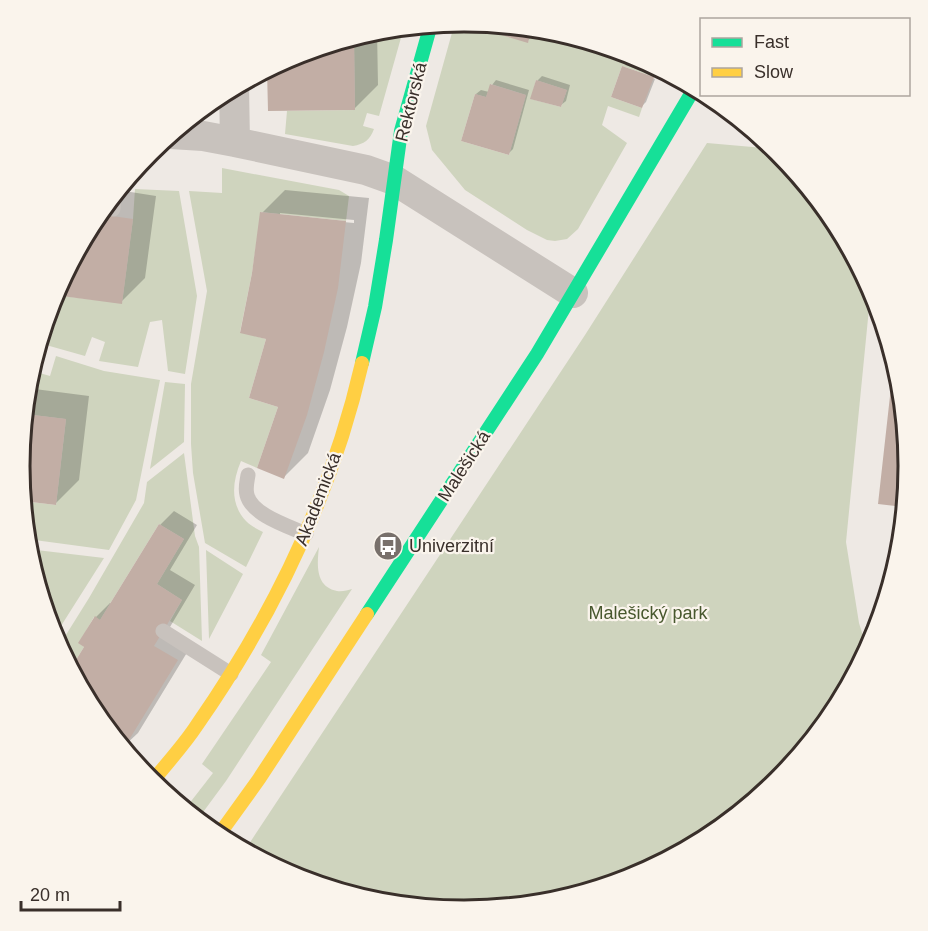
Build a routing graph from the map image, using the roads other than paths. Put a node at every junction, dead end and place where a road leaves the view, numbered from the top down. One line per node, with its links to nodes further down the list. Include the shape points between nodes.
1 (429, 33): 6 (street, Rektorská, via 401,131)
2 (689, 95): 7 (street, Malešická)
3 (234, 98): 5 (street)
4 (183, 135): 5 (street)
5 (235, 142): 6 (street, via 366,170)
6 (394, 180): 7 (street); 9 (street, Akademická, via 375,308 353,402)
7 (573, 293): 13 (street, Malešická, via 400,564)
8 (248, 475): 9 (lane, via 247,494 255,507)
9 (306, 534): 11 (street, Akademická, via 267,614)
10 (163, 632): 11 (lane)
11 (231, 674): 12 (street, Akademická)
12 (159, 774)
13 (225, 827)

